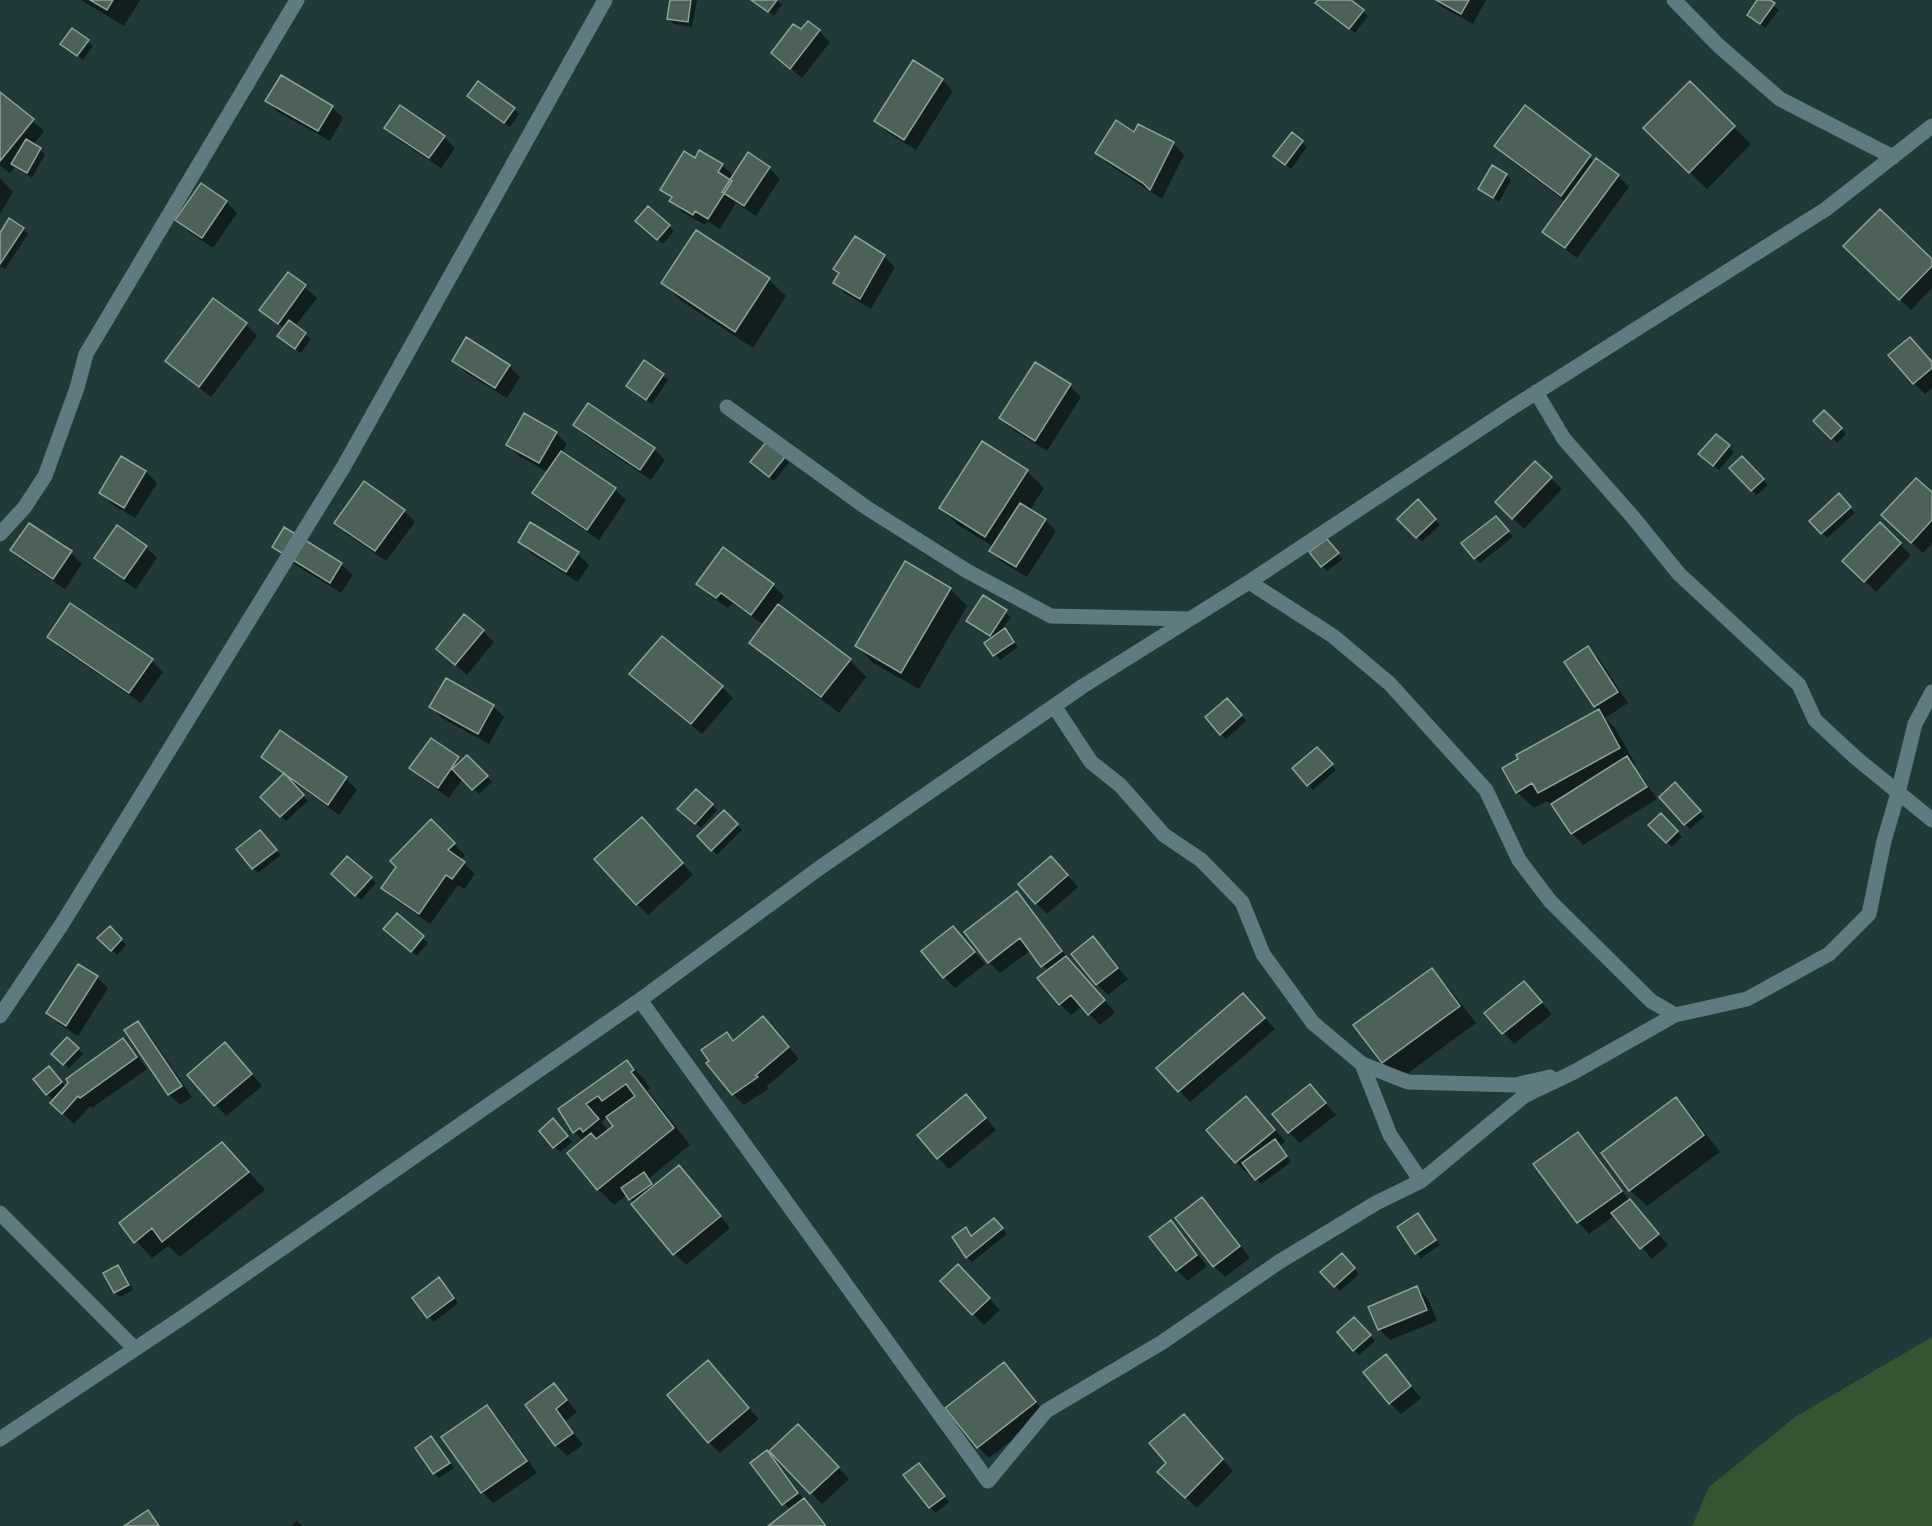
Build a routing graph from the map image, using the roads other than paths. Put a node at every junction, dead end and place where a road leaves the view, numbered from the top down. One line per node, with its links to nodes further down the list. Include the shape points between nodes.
1 (297, 0): 8 (street, via 86,354 45,476 24,508)
2 (605, 0): 17 (street, via 344,466 62,924)
3 (1674, 0): 5 (street, via 1780,99)
4 (1932, 126): 5 (street)
5 (1893, 157): 6 (street, via 1826,209)
6 (1536, 392): 9 (street); 13 (street, via 1564,439 1679,574 1799,685 1815,720)
7 (727, 407): 10 (street, via 867,508 967,571 1051,616)
8 (0, 534)
9 (1250, 582): 10 (street); 16 (street, via 1333,636 1390,684 1486,790 1519,860 1550,901 1651,1001)
10 (1190, 620): 12 (street)
11 (1932, 692): 13 (street, via 1915,724)
12 (1054, 706): 15 (street, via 818,869); 18 (street, via 1090,762 1120,786 1164,836 1201,860 1242,902 1263,954 1313,1023)
13 (1898, 793): 14 (street); 16 (street, via 1869,914 1829,954 1747,999)
14 (1932, 820)
15 (640, 1000): 20 (street, via 988,1481 1046,1411 1161,1342 1279,1262 1376,1203); 22 (street)
16 (1675, 1015): 19 (street)
17 (0, 1016)
18 (1362, 1064): 19 (street, via 1408,1082 1476,1085 1515,1085); 20 (street, via 1390,1135)
19 (1575, 1072): 20 (street, via 1524,1096)
20 (1421, 1181)
21 (0, 1213): 22 (street)
22 (135, 1349): 23 (street)
23 (0, 1439)

